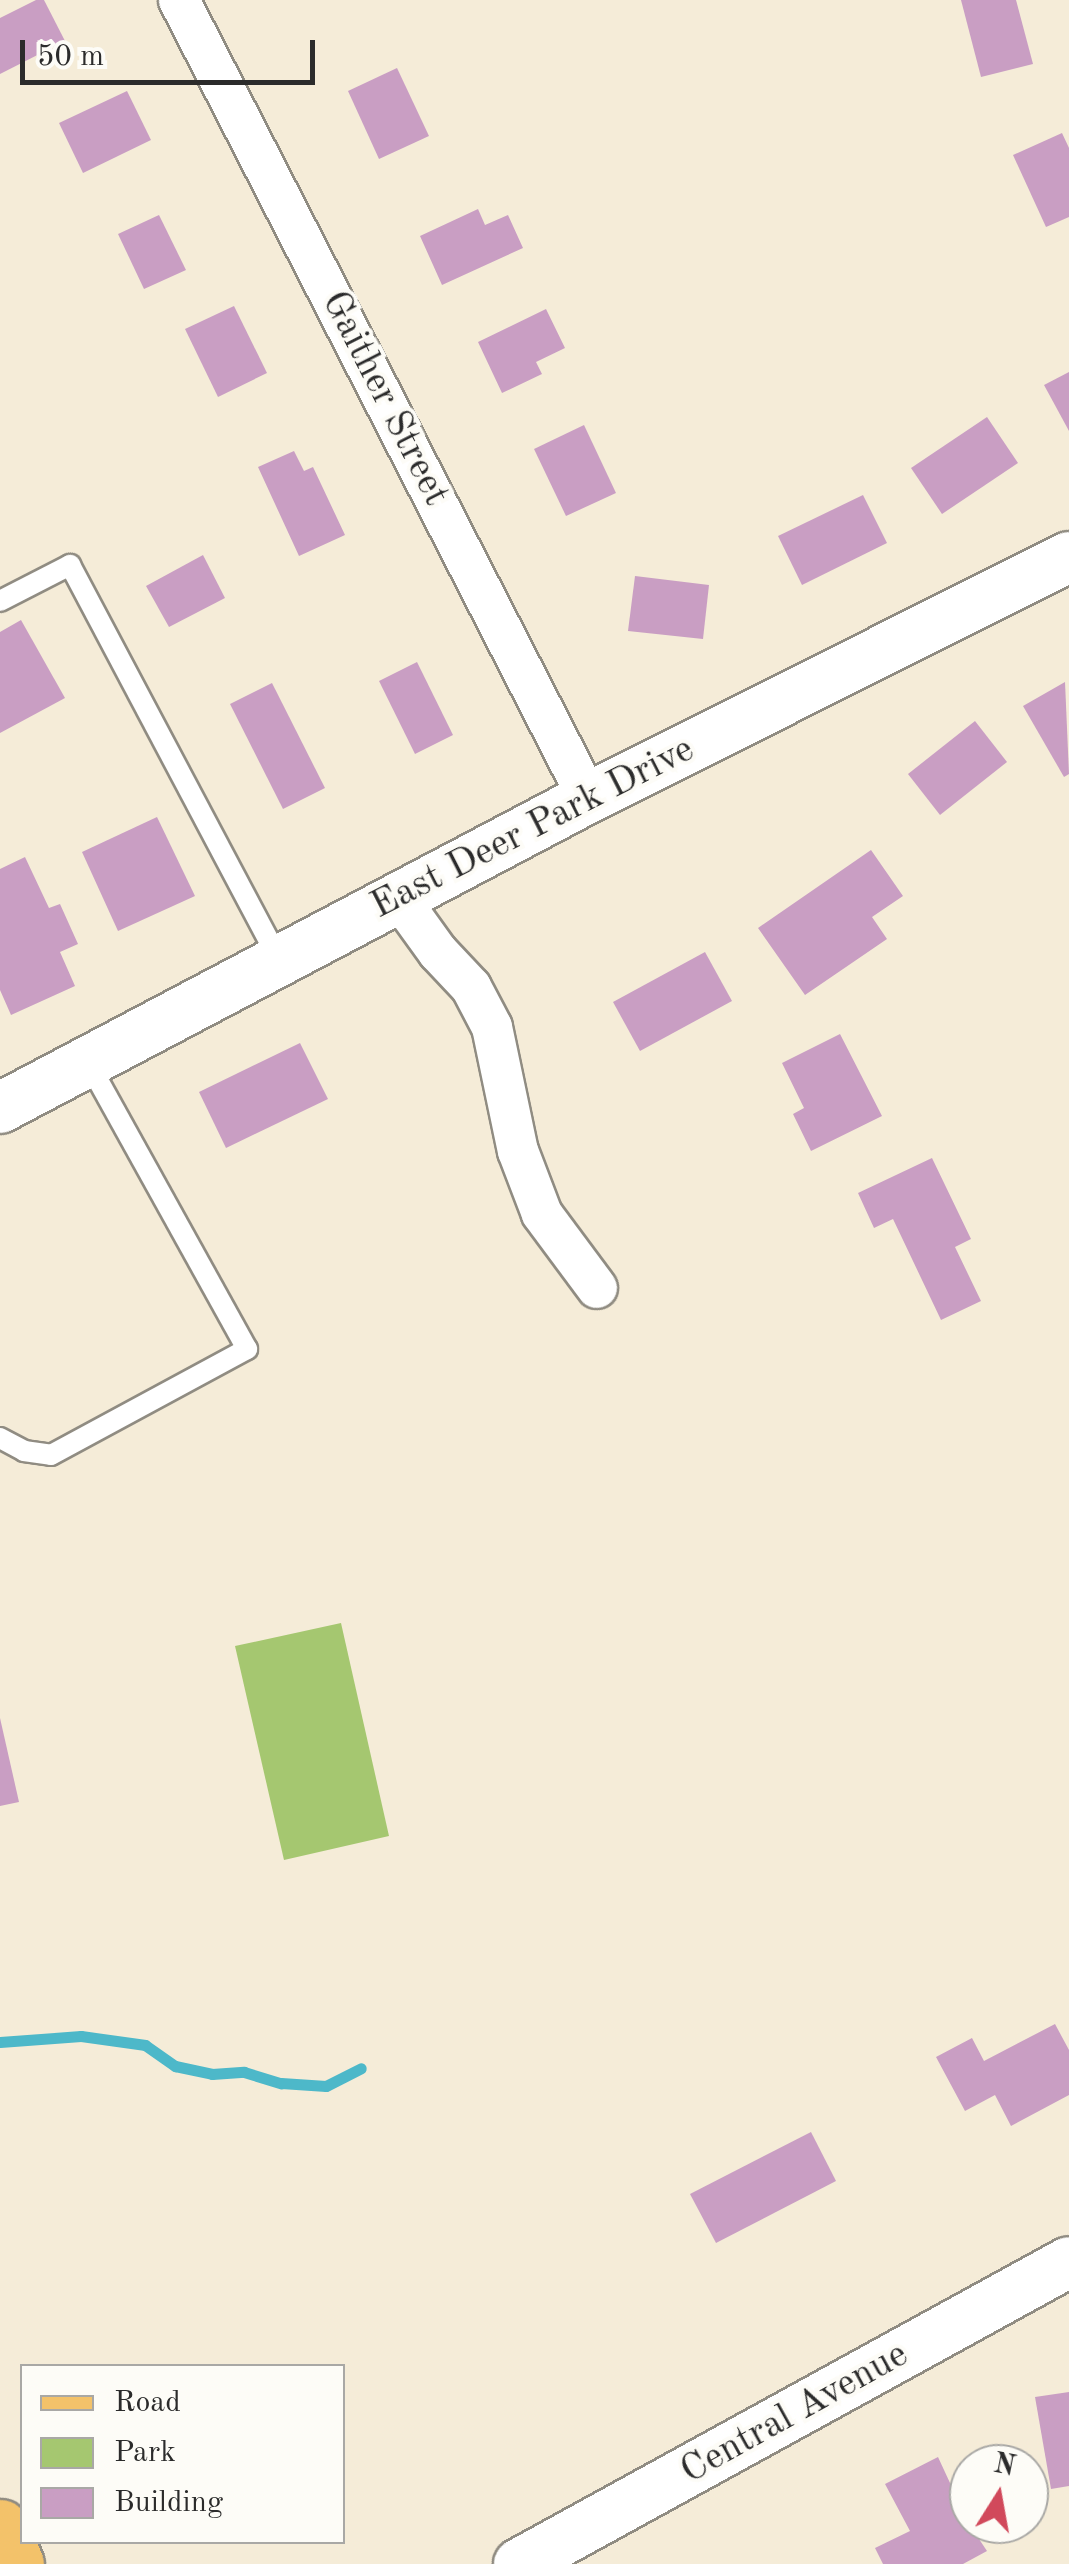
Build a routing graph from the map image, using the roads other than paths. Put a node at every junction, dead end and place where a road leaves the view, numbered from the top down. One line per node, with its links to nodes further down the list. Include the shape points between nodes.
1 (179, 0): 4 (street, Gaither Street)
2 (1069, 557): 4 (street, East Deer Park Drive)
3 (0, 601): 6 (lane, via 70,565)
4 (588, 798): 5 (street, East Deer Park Drive)
5 (399, 898): 6 (street, East Deer Park Drive); 9 (street, via 471,987 492,1027 518,1151 542,1214)
6 (280, 961): 7 (street, East Deer Park Drive)
7 (88, 1062): 8 (street, East Deer Park Drive); 10 (lane, via 247,1349 51,1455)
8 (0, 1108)
9 (597, 1288)
10 (0, 1438)
11 (1069, 2262): 14 (street, Central Avenue)
12 (0, 2527): 13 (main road)
13 (16, 2564)
14 (519, 2564)

